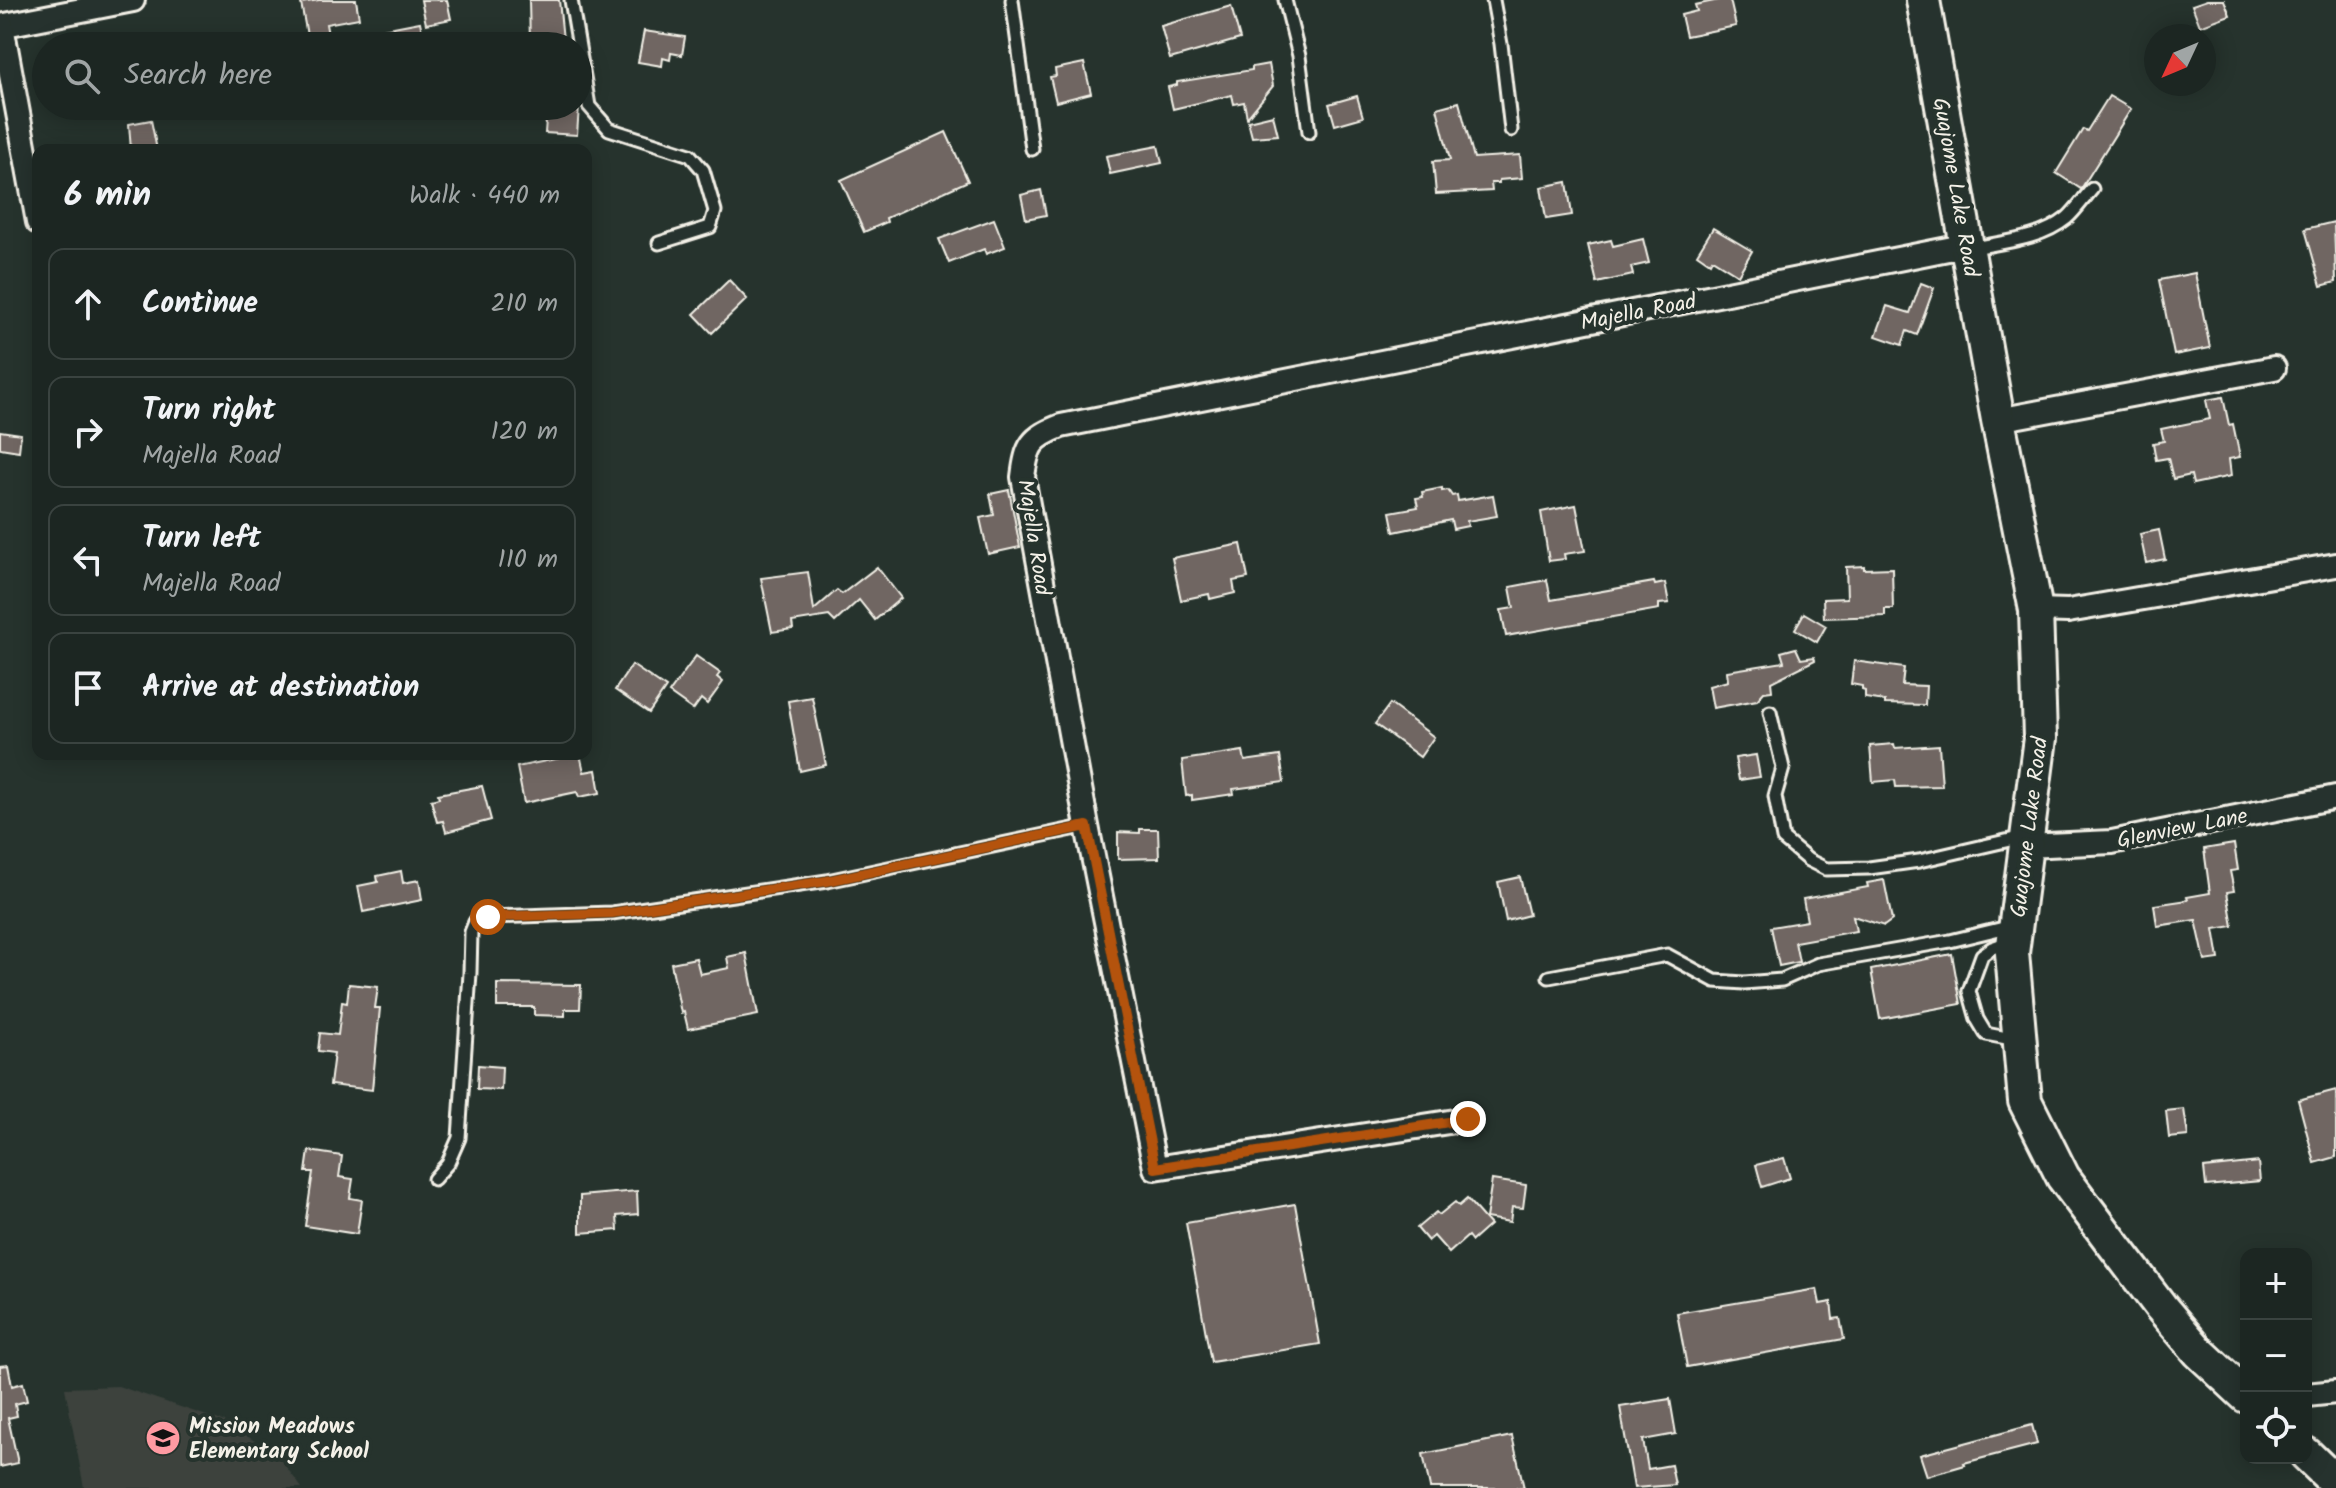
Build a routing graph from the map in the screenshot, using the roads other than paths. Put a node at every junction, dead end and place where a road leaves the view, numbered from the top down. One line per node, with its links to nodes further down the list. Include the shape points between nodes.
1 (133, 0): 7 (street)
2 (571, 0): 8 (lane)
3 (1012, 0): 12 (lane)
4 (1285, 0): 11 (lane)
5 (1493, 0): 10 (lane)
6 (1923, 0): 16 (street, Guajome Lake Road)
7 (1, 26): 14 (street)
8 (576, 32)
9 (592, 109): 15 (lane, via 609,129 690,155 703,170 715,211 710,227)
10 (1511, 130)
11 (1309, 132)
12 (1032, 149)
13 (2092, 189): 16 (lane, via 2067,218 2032,236)
14 (32, 190)
15 (659, 243)
16 (1968, 247): 18 (street, Guajome Lake Road); 23 (street, Majella Road, via 1040,434 1026,451 1023,477)
17 (2274, 368): 18 (street)
18 (1998, 420): 20 (street, Guajome Lake Road)
19 (2336, 565): 20 (street, via 2068,611)
20 (2036, 610): 24 (street, Guajome Lake Road, via 2040,738)
21 (1770, 712): 24 (lane, via 1783,768 1775,796 1783,839 1808,860 1826,869 1869,868)
22 (2336, 797): 24 (street, Glenview Lane, via 2112,842)
23 (1087, 826): 28 (street, Majella Road, via 1155,1168); 29 (lane, via 827,881 612,913 488,917 475,922 459,1138)
24 (2027, 841): 25 (street, Guajome Lake Road)
25 (2015, 933): 26 (lane, via 1818,964 1782,980 1715,981 1667,955); 27 (street, Guajome Lake Road); 27 (lane, via 1982,955 1969,991 1986,1034)
26 (1549, 977)
27 (2019, 1041): 30 (street, Guajome Lake Road, via 2025,1101 2063,1177 2161,1307)
28 (1468, 1119)
29 (434, 1179)
30 (2242, 1392)
31 (2336, 1392): 32 (street)
32 (2312, 1394)
33 (2312, 1460): 34 (street)
34 (2336, 1483)

